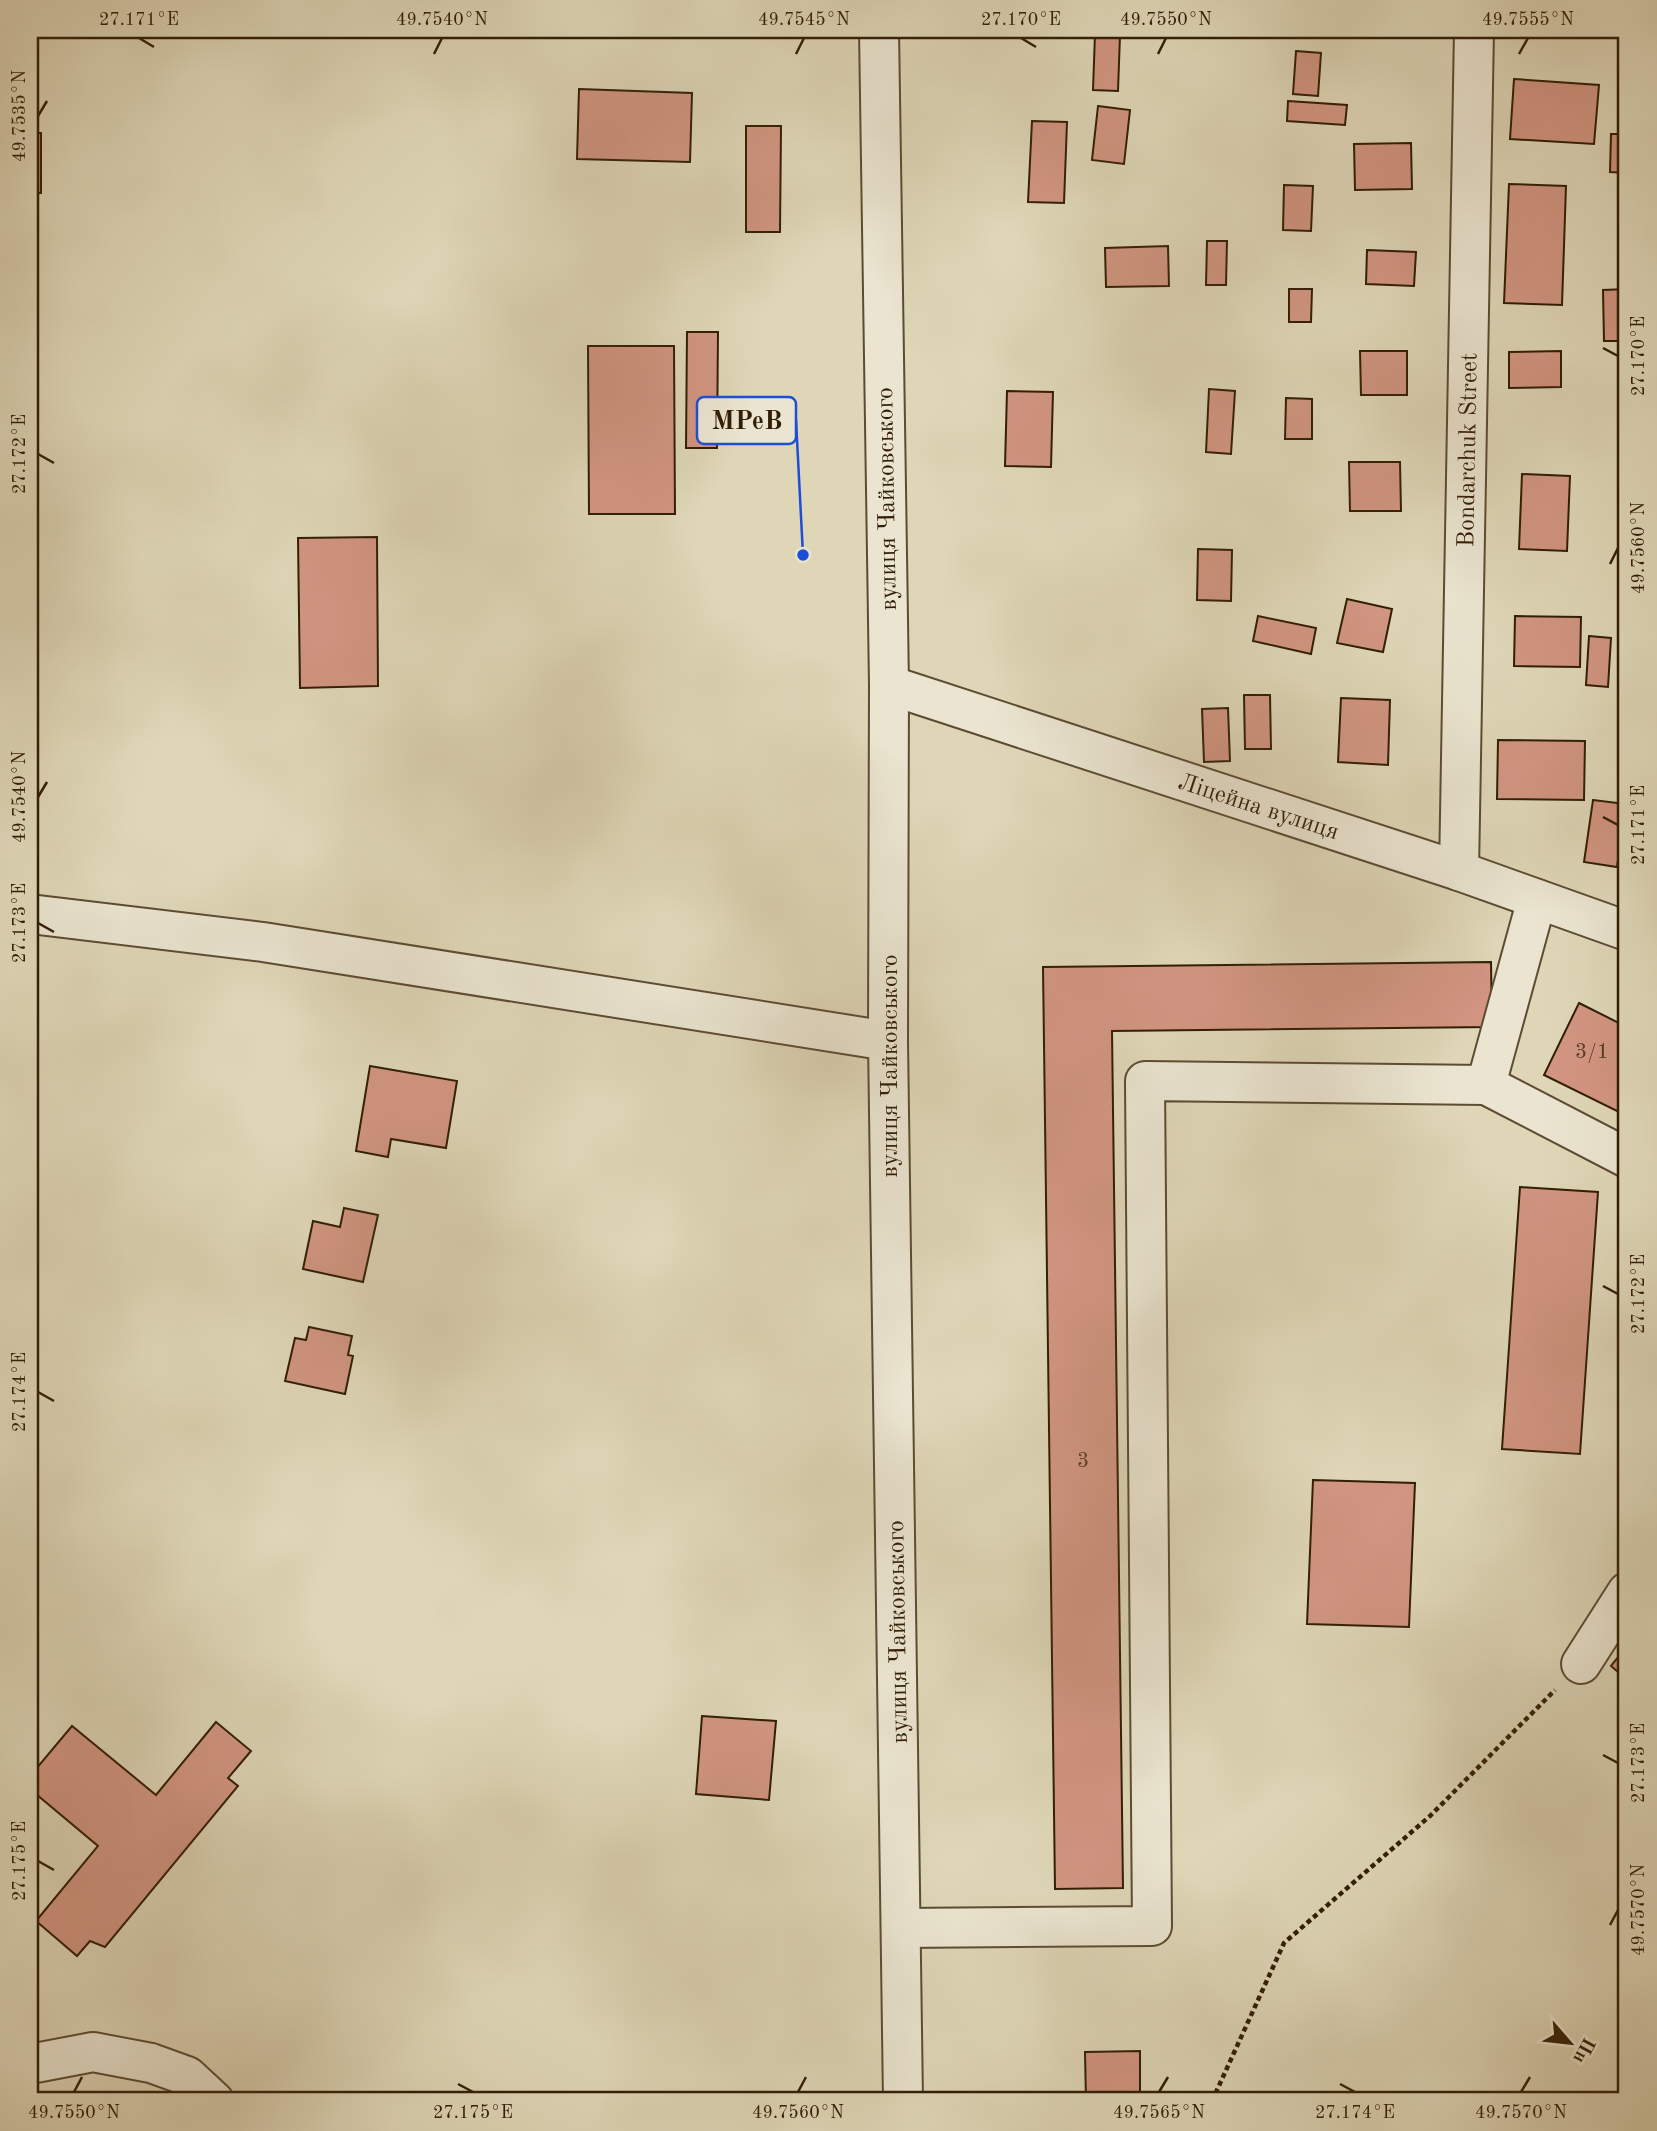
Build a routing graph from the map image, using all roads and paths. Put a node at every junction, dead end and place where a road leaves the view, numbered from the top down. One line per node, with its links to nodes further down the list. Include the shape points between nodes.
1 (879, 30): 3 (street, вулиця Чайковського)
2 (1474, 30): 4 (street, Bondarchuk Street)
3 (889, 685): 4 (street, Ліцейна вулиця); 8 (street, вулиця Чайковського)
4 (1460, 871): 5 (street, Ліцейна вулиця)
5 (1537, 898): 7 (street, Ліцейна вулиця); 9 (street)
6 (30, 914): 8 (street, via 262,942)
7 (1627, 931)
8 (888, 1041): 13 (street, вулиця Чайковського)
9 (1486, 1085): 10 (street); 13 (street, via 1145,1081 1152,1926)
10 (1627, 1158)
11 (1627, 1592): 12 (street)
12 (1581, 1664): 17 (path, via 1430,1816 1284,1942)
13 (901, 1928): 16 (street, вулиця Чайковського)
14 (30, 2064): 15 (street, via 93,2052 151,2063 187,2076)
15 (214, 2101)
16 (903, 2101)
17 (1212, 2101)

